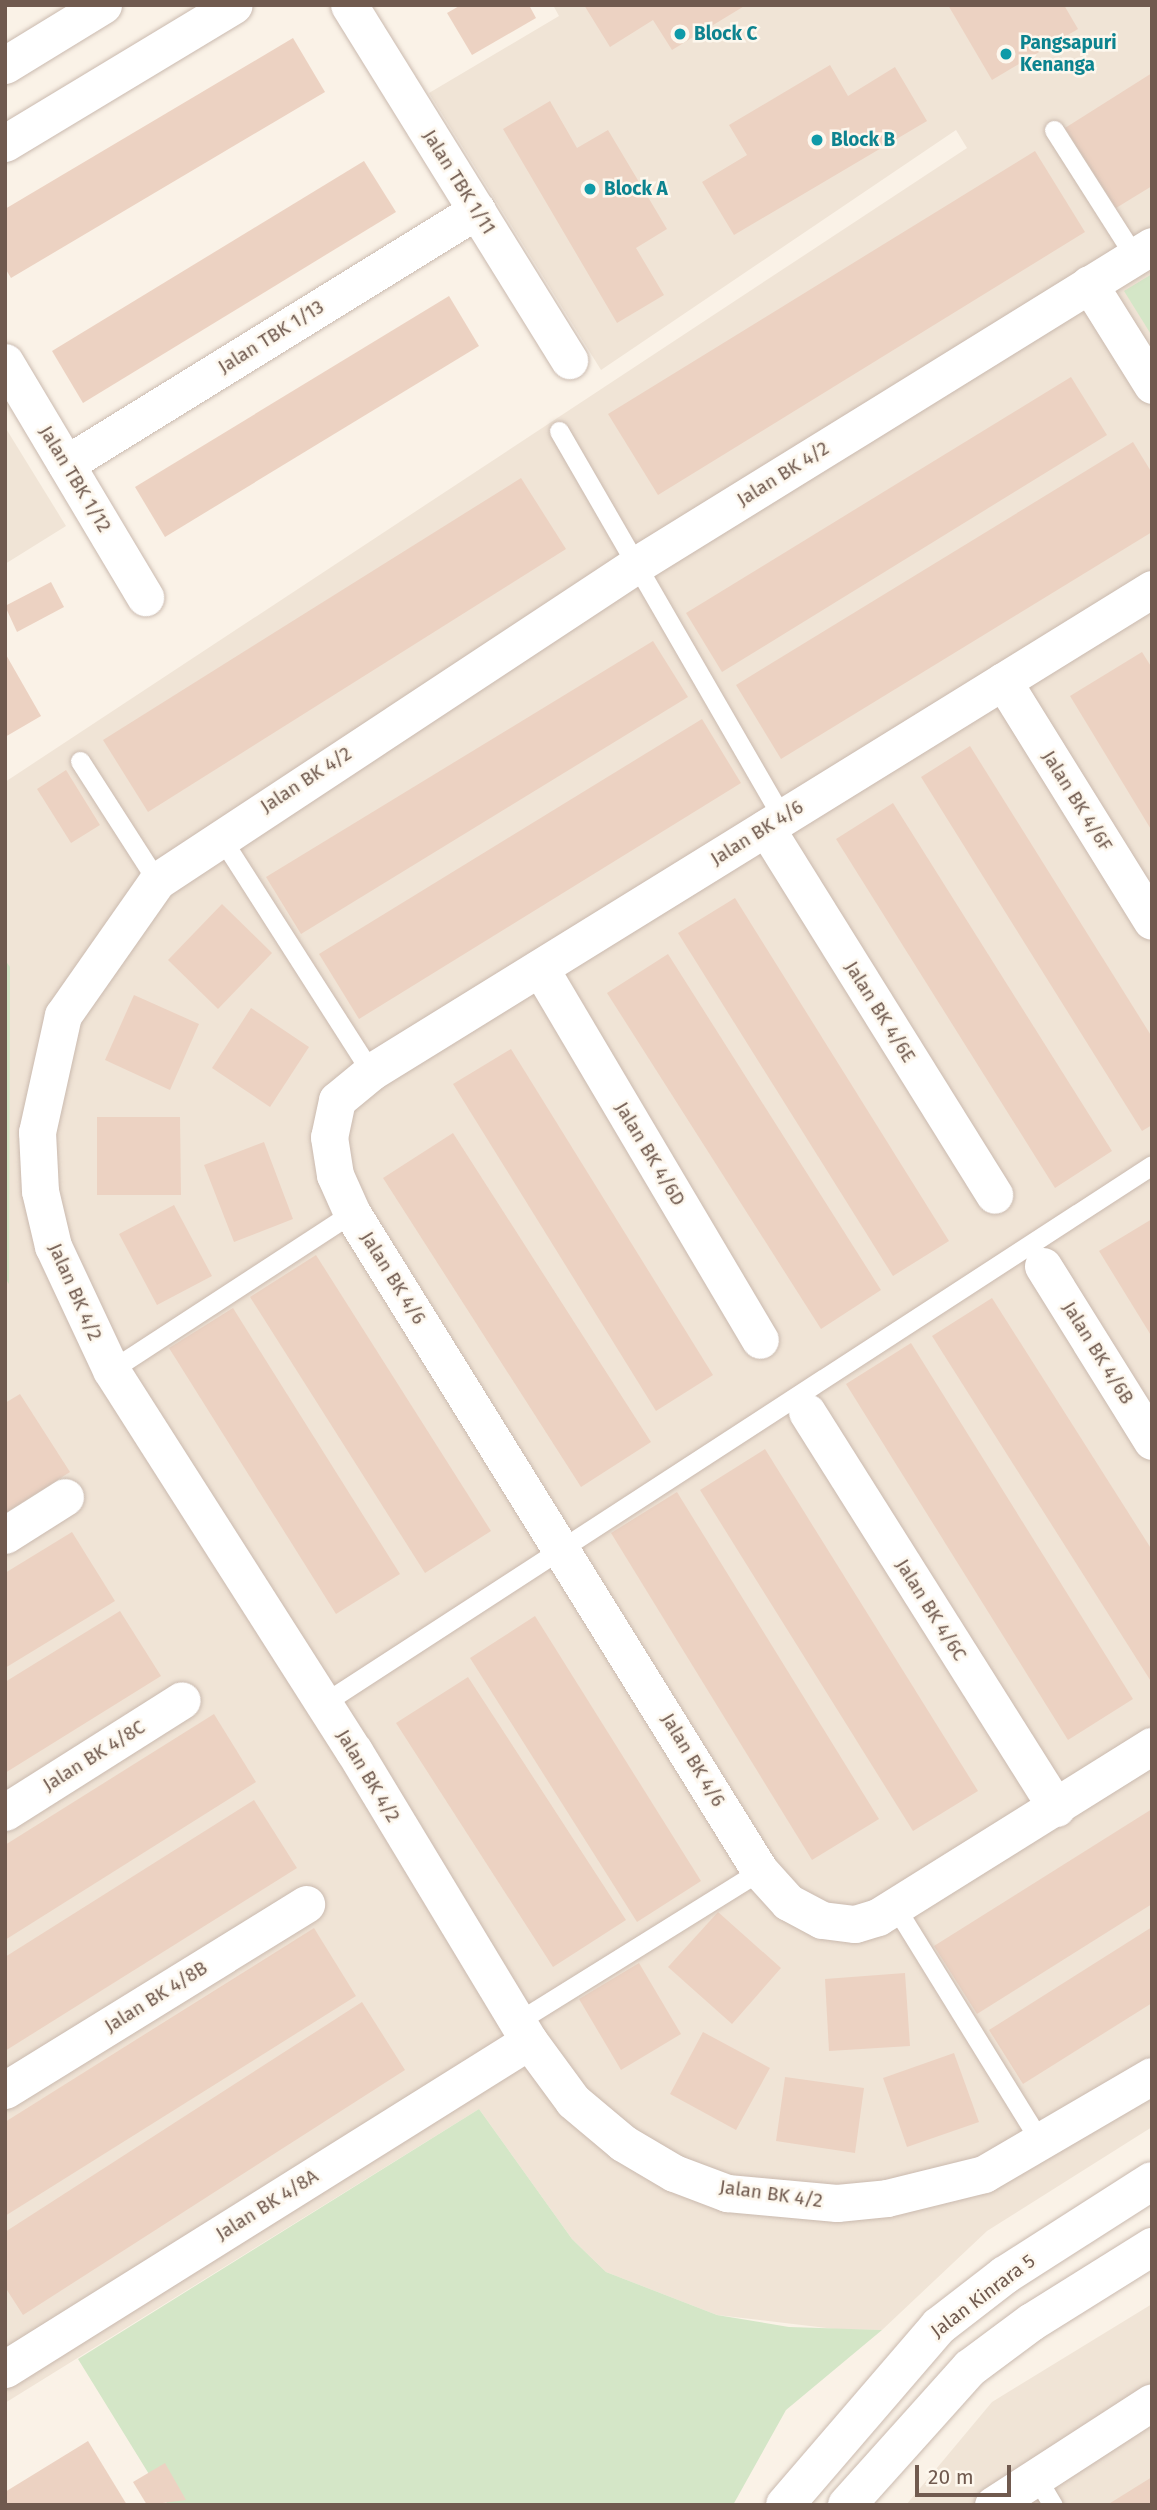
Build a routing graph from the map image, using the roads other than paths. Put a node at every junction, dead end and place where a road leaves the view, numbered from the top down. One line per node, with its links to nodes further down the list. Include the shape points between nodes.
1 (103, 5): 4 (street)
2 (234, 5): 6 (street)
3 (349, 5): 7 (street, Jalan TBK 1/11)
4 (5, 65)
5 (1054, 130): 8 (lane)
6 (5, 143)
7 (477, 209): 10 (street, Jalan TBK 1/11); 14 (street, Jalan TBK 1/13)
8 (1143, 252): 9 (street, Jalan BK 4/2)
9 (1089, 284): 12 (street); 15 (street, Jalan BK 4/2)
10 (569, 360)
11 (5, 362): 14 (street, Jalan TBK 1/12)
12 (1152, 385)
13 (559, 431): 15 (lane)
14 (66, 464): 17 (street, Jalan TBK 1/12)
15 (636, 565): 20 (lane); 21 (street, Jalan BK 4/2)
16 (1152, 589): 18 (street, Jalan BK 4/6)
17 (145, 597)
18 (1003, 681): 20 (street, Jalan BK 4/6); 23 (street, Jalan BK 4/6F)
19 (80, 761): 22 (lane)
20 (774, 823): 24 (street, Jalan BK 4/6); 27 (street, Jalan BK 4/6E)
21 (220, 836): 22 (street, Jalan BK 4/2); 25 (lane)
22 (157, 881): 31 (street, Jalan BK 4/2, via 63,1015 37,1132 40,1191 53,1247)
23 (1152, 921)
24 (540, 968): 25 (street, Jalan BK 4/6); 30 (street, Jalan BK 4/6D)
25 (371, 1072): 28 (street, Jalan BK 4/6, via 337,1100 329,1137 335,1175)
26 (1152, 1165): 36 (lane)
27 (994, 1195)
28 (352, 1213): 31 (lane); 36 (street, Jalan BK 4/6)
29 (1044, 1266): 33 (street, Jalan BK 4/6B)
30 (760, 1340)
31 (111, 1370): 38 (street, Jalan BK 4/2)
32 (807, 1412): 40 (street, Jalan BK 4/6C)
33 (1152, 1441)
34 (65, 1497): 35 (street)
35 (5, 1535)
36 (563, 1547): 38 (lane); 42 (street, Jalan BK 4/6)
37 (182, 1700): 41 (street, Jalan BK 4/8C)
38 (324, 1703): 45 (street, Jalan BK 4/2)
39 (1152, 1746): 40 (street, Jalan BK 4/6)
40 (1056, 1808): 44 (street, Jalan BK 4/6)
41 (5, 1812)
42 (760, 1871): 44 (street, Jalan BK 4/6, via 788,1902 822,1920 855,1924); 45 (lane)
43 (306, 1904): 47 (street, Jalan BK 4/8B)
44 (896, 1908): 48 (lane)
45 (523, 2031): 48 (street, Jalan BK 4/2, via 573,2101 623,2143 674,2173 727,2193 837,2203 887,2198 984,2174); 51 (street, Jalan BK 4/8A)
46 (1152, 2076): 48 (street, Jalan BK 4/2)
47 (5, 2090)
48 (1042, 2144)
49 (1152, 2181): 54 (main road, Jalan Kinrara 5, via 1005,2275 939,2326)
50 (1152, 2247): 55 (main road, via 1031,2322 970,2368)
51 (5, 2369)
52 (1152, 2402): 53 (street)
53 (1044, 2491): 56 (street)
54 (785, 2505)
55 (847, 2505)
56 (993, 2505)

